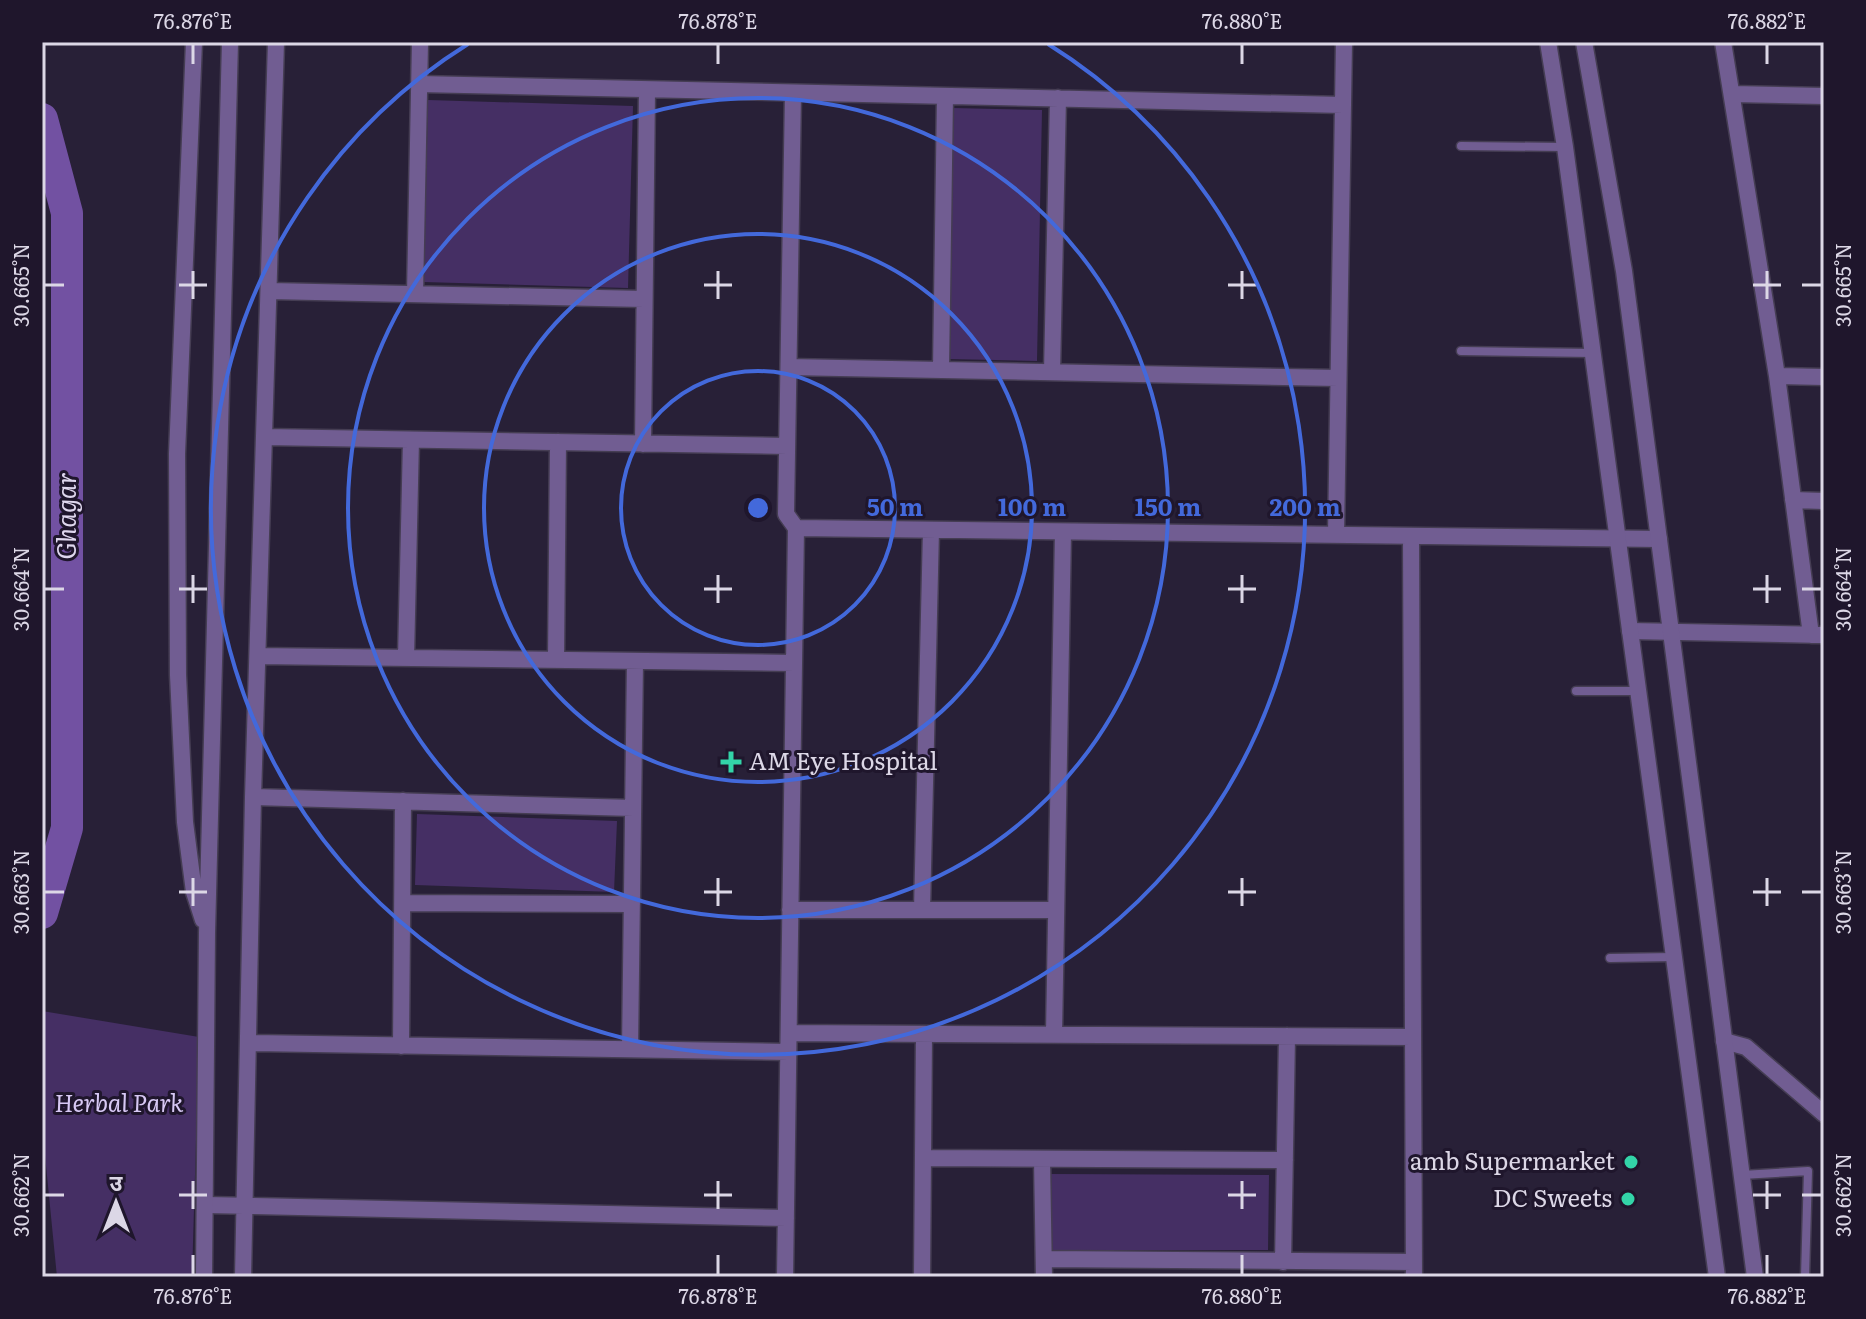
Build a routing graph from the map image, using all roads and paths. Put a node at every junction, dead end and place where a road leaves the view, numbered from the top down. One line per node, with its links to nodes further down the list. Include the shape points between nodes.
1 (194, 42): 62 (street, via 177,454 179,704 188,854)
2 (230, 42): 62 (street)
3 (276, 42): 19 (street)
4 (420, 42): 9 (street)
5 (1344, 42): 16 (street)
6 (1548, 42): 18 (street)
7 (1584, 42): 42 (street, via 1624,271)
8 (1723, 42): 12 (street)
9 (419, 84): 10 (street); 20 (street)
10 (647, 90): 11 (street); 21 (street)
11 (793, 93): 13 (street); 24 (street)
12 (1733, 94): 14 (street); 27 (street)
13 (945, 96): 15 (street); 25 (street)
14 (1824, 96)
15 (1058, 98): 16 (street); 26 (street)
16 (1343, 105): 29 (street)
17 (1461, 146): 18 (lane)
18 (1565, 147): 23 (street)
19 (270, 291): 20 (street); 30 (street)
20 (415, 294): 21 (street)
21 (644, 299): 33 (street)
22 (1461, 351): 23 (lane)
23 (1593, 353): 43 (street)
24 (789, 367): 25 (street); 34 (street)
25 (941, 370): 26 (street)
26 (1052, 372): 29 (street)
27 (1777, 376): 28 (street); 35 (street)
28 (1824, 377)
29 (1338, 378): 40 (street)
30 (265, 437): 31 (street); 47 (street)
31 (411, 440): 32 (street); 48 (street)
32 (558, 442): 33 (street); 49 (street)
33 (643, 444): 34 (street)
34 (787, 446): 37 (street, via 786,514)
35 (1793, 500): 36 (street); 46 (street)
36 (1824, 501)
37 (796, 528): 38 (street); 51 (street)
38 (931, 530): 39 (street); 60 (street)
39 (1063, 532): 40 (street); 61 (street)
40 (1336, 535): 41 (street)
41 (1411, 536): 43 (street); 69 (street)
42 (1659, 539): 43 (street); 45 (street)
43 (1618, 540): 44 (street)
44 (1630, 631): 45 (street); 53 (street)
45 (1671, 631): 46 (street); 70 (street)
46 (1818, 635)
47 (258, 656): 48 (street); 54 (street)
48 (406, 658): 49 (street)
49 (556, 660): 50 (street)
50 (635, 661): 51 (street); 56 (street)
51 (794, 663): 59 (street)
52 (1576, 691): 53 (lane)
53 (1638, 691): 63 (street)
54 (253, 797): 55 (street); 71 (street)
55 (403, 801): 56 (street); 57 (street)
56 (633, 808): 58 (street)
57 (403, 903): 58 (street); 72 (street)
58 (632, 904): 73 (street)
59 (790, 910): 60 (street); 65 (street)
60 (922, 910): 61 (street)
61 (1056, 910): 67 (street)
62 (207, 933): 80 (street)
63 (1674, 957): 64 (lane); 91 (street)
64 (1610, 958)
65 (789, 1033): 66 (street); 74 (street)
66 (924, 1034): 67 (street); 76 (street)
67 (1054, 1034): 68 (street)
68 (1287, 1036): 69 (street); 78 (street)
69 (1413, 1037): 85 (street)
70 (1724, 1041): 75 (street, via 1746,1047); 79 (street)
71 (248, 1043): 72 (street); 81 (street)
72 (401, 1046): 73 (street)
73 (630, 1049): 74 (street)
74 (788, 1052): 82 (street)
75 (1824, 1114)
76 (923, 1158): 77 (street); 89 (street)
77 (1042, 1160): 78 (street); 83 (street)
78 (1285, 1160): 84 (street)
79 (1742, 1175): 92 (street); 93 (lane, via 1808,1171)
80 (206, 1205): 81 (street); 86 (street)
81 (245, 1206): 82 (street); 87 (street)
82 (786, 1218): 88 (street)
83 (1044, 1259): 84 (street); 90 (street)
84 (1283, 1262): 85 (street)
85 (1414, 1270)
86 (204, 1277)
87 (243, 1277)
88 (785, 1277)
89 (922, 1277)
90 (1044, 1277)
91 (1717, 1277)
92 (1755, 1277)
93 (1805, 1277)

